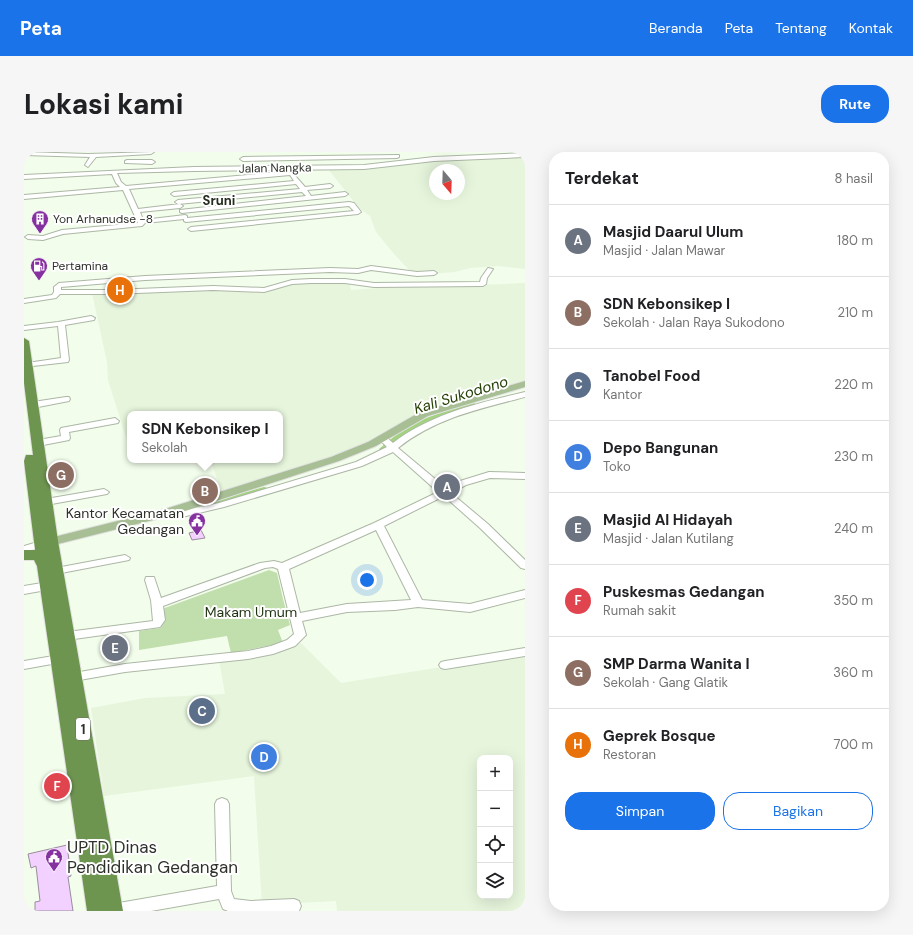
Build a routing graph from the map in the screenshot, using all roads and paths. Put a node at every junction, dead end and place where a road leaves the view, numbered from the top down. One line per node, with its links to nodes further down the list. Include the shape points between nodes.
1 (150, 152): 7 (street)
2 (242, 152): 10 (street)
3 (317, 152): 9 (street)
4 (24, 153): 8 (street)
5 (525, 153): 11 (street, Jalan Nangka)
6 (107, 154): 8 (street); 15 (street)
7 (131, 154): 13 (street, via 127,162); 15 (street)
8 (94, 156): 14 (street)
9 (320, 158): 10 (street); 11 (street)
10 (243, 159): 18 (street)
11 (400, 160): 18 (street, Jalan Nangka, via 369,167 331,165)
12 (168, 161): 17 (street)
13 (152, 162)
14 (88, 165)
15 (109, 166): 17 (street); 19 (street); 20 (street)
16 (214, 167): 17 (street); 18 (street, Jalan Nangka); 19 (street)
17 (167, 168)
18 (243, 168)
19 (114, 172): 25 (street)
20 (24, 176)
21 (166, 178): 23 (street)
22 (298, 182): 23 (street, via 291,174); 26 (street); 27 (street)
23 (169, 184): 25 (street); 27 (street)
24 (330, 186): 26 (street)
25 (124, 188): 29 (street); 34 (street)
26 (304, 189): 30 (street); 32 (street)
27 (174, 194): 32 (street)
28 (345, 194): 30 (street)
29 (24, 197)
30 (310, 198): 31 (street)
31 (296, 199): 32 (street); 33 (street)
32 (180, 206): 34 (street); 35 (street)
33 (303, 208): 35 (street); 35 (street, via 351,204 358,212 192,231)
34 (136, 211): 36 (street)
35 (186, 219): 36 (street)
36 (141, 222): 37 (street, via 142,224 62,232 43,238)
37 (25, 236)
38 (490, 269): 40 (street, via 483,284 374,285 345,281 311,281 292,282 264,290 202,288)
39 (434, 273): 40 (street, via 417,274 371,268 358,271 208,275 69,284 56,287)
40 (58, 292): 41 (street, via 54,297)
41 (24, 301)
42 (91, 318): 43 (street)
43 (60, 324): 44 (street); 46 (street, via 66,359)
44 (24, 328)
45 (24, 341): 46 (highway, 1)
46 (27, 365): 50 (highway, 1)
47 (525, 384): 51 (main road, via 454,404)
48 (525, 394): 51 (street)
49 (66, 399): 50 (street)
50 (28, 406): 53 (highway, 1); 61 (highway, 1)
51 (430, 418): 54 (main road, via 405,424)
52 (116, 423): 53 (street, via 65,434 66,438)
53 (38, 443): 58 (highway, 1)
54 (389, 443): 56 (street); 61 (main road, via 360,450)
55 (525, 476): 56 (street, via 489,475)
56 (445, 491): 59 (street); 64 (street)
57 (104, 492): 58 (street)
58 (46, 502): 61 (highway, 1)
59 (378, 525): 65 (street); 71 (street)
60 (24, 550): 61 (street)
61 (48, 553): 62 (highway); 63 (street); 67 (highway, 1); 73 (highway, 1)
62 (24, 555)
63 (125, 558)
64 (523, 563)
65 (283, 567): 70 (street, via 274,564 264,565); 72 (street)
66 (150, 580): 70 (street)
67 (48, 586): 68 (street); 75 (highway, 1)
68 (24, 590)
69 (525, 594): 71 (street, via 470,608)
70 (157, 604): 73 (street, via 159,620 156,624)
71 (418, 604): 72 (street, via 347,608)
72 (296, 618): 78 (street, via 299,639 274,649 233,658 125,668)
73 (67, 636): 78 (highway, 1)
74 (525, 652): 77 (street)
75 (59, 659): 76 (street); 82 (highway, 1)
76 (24, 665)
77 (445, 665)
78 (74, 677): 83 (highway, 1)
79 (222, 804): 80 (street)
80 (224, 890): 81 (street, via 228,904 232,907 247,909); 83 (street)
81 (294, 906)
82 (97, 911)
83 (113, 911)

